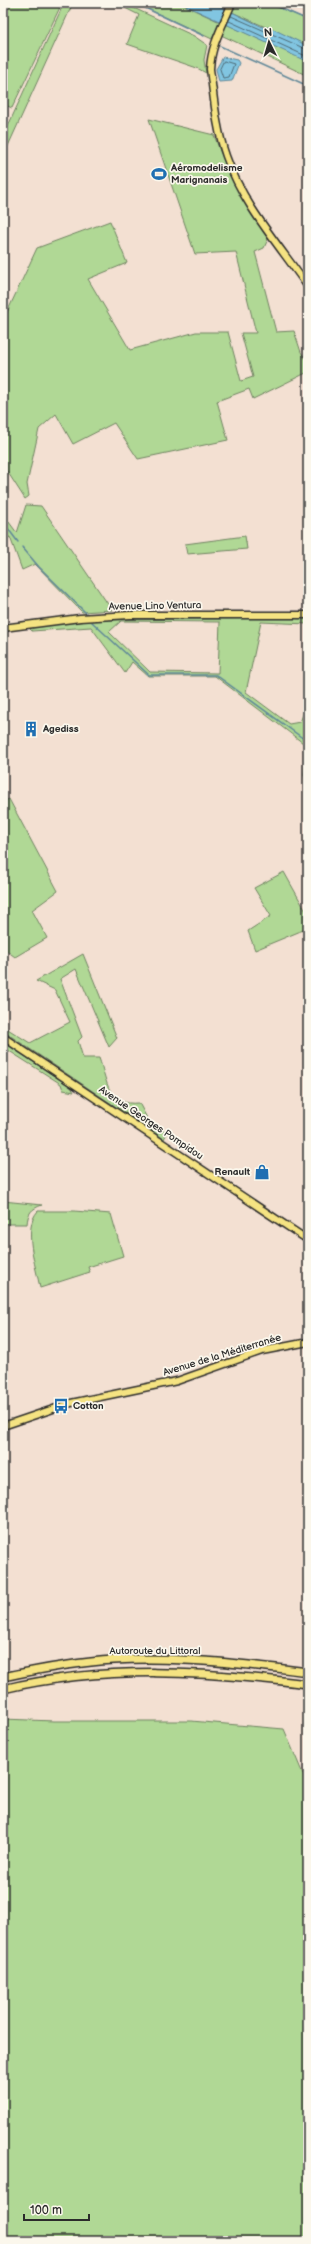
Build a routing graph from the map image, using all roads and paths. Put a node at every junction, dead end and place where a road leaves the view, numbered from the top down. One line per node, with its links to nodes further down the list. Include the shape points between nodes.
1 (232, 3): 2 (main road, via 218,34 210,69 220,138 240,188)
2 (308, 288)
3 (308, 615): 4 (main road, Avenue Lino Ventura, via 130,615 80,618)
4 (3, 628)
5 (3, 1037): 6 (main road, Avenue Georges Pompidou)
6 (308, 1240)
7 (308, 1342): 8 (main road, Avenue de la Méditerranée, via 262,1352 177,1380 71,1403)
8 (3, 1426)
9 (308, 1672): 10 (highway, Autoroute du Littoral, via 204,1661 114,1660 51,1667)
10 (3, 1677)
11 (308, 1684): 12 (highway, Autoroute du Littoral, via 225,1675 153,1671 74,1676)
12 (3, 1689)

